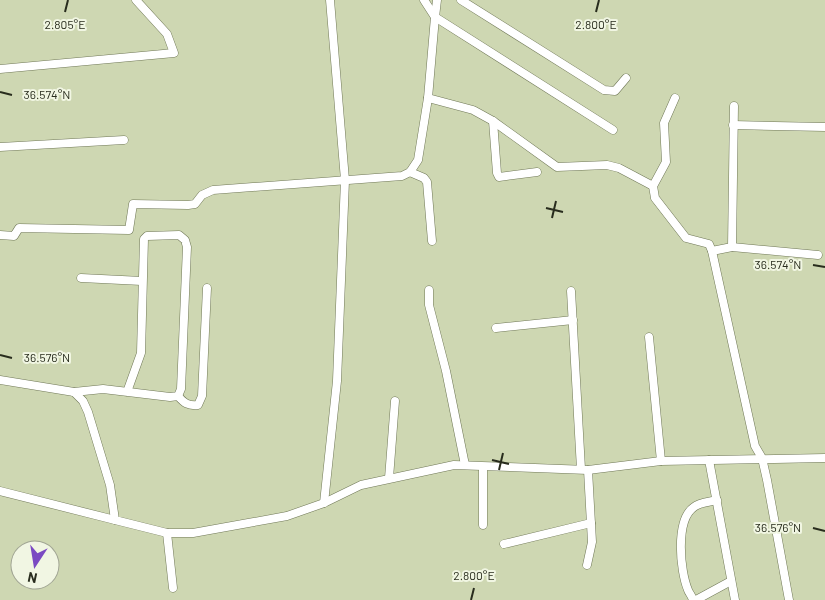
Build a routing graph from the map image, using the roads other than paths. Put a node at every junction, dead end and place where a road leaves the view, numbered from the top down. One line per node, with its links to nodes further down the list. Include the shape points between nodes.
1 (136, 0): 7 (street, via 167,34 174,54)
2 (330, 0): 20 (street)
3 (424, 0): 6 (street)
4 (437, 0): 6 (street)
5 (461, 0): 8 (street, via 604,90 615,91)
6 (435, 17): 9 (street); 15 (street)
7 (0, 69)
8 (626, 78)
9 (428, 98): 12 (street, via 474,110); 18 (street, via 418,160)
10 (675, 98): 21 (street, via 664,123 666,162)
11 (734, 106): 13 (street)
12 (493, 121): 19 (street, via 499,176); 21 (street, via 556,167 607,165)
13 (733, 125): 14 (street); 24 (street)
14 (825, 127)
15 (613, 130)
16 (124, 140): 17 (street)
17 (0, 147)
18 (410, 172): 20 (street, via 402,176); 23 (street, via 427,182)
19 (537, 172)
20 (345, 180): 22 (street, via 213,190 202,195 195,204 188,205 133,204 129,230 19,228 14,236); 50 (street, via 337,381)
21 (653, 186): 25 (street, via 655,198 686,238 709,244)
22 (0, 235)
23 (432, 241)
24 (732, 247): 25 (street); 26 (street)
25 (712, 251): 40 (street, via 755,446)
26 (818, 255)
27 (81, 278): 28 (street)
28 (142, 280): 37 (street, via 141,353); 38 (street, via 144,239 148,236 179,235 185,240 182,380)
29 (207, 288): 38 (street, via 202,396 198,405 192,406)
30 (429, 290): 44 (street, via 429,305)
31 (571, 291): 32 (street)
32 (573, 320): 33 (street); 46 (street)
33 (496, 328)
34 (650, 338): 43 (street)
35 (0, 380): 36 (street)
36 (74, 392): 37 (street, via 103,389); 51 (street, via 88,412 110,485)
37 (127, 392): 38 (street)
38 (178, 396)
39 (395, 402): 47 (street)
40 (762, 458): 41 (street); 42 (street); 61 (street)
41 (825, 458)
42 (709, 460): 43 (street); 49 (street)
43 (661, 461): 46 (street)
44 (465, 465): 45 (street); 47 (street)
45 (483, 467): 46 (street); 53 (street)
46 (585, 470): 52 (street)
47 (389, 478): 50 (street, via 361,485)
48 (0, 491): 51 (street)
49 (716, 500): 57 (street); 59 (street, via 698,504 690,511 681,536 686,581)
50 (324, 503): 54 (street, via 287,516 193,533)
51 (115, 520): 54 (street)
52 (590, 523): 55 (street); 56 (street, via 592,542)
53 (483, 525)
54 (167, 533): 58 (street)
55 (504, 544)
56 (587, 565)
57 (731, 581): 59 (street); 60 (street)
58 (173, 588)
59 (695, 600)
60 (735, 600)
61 (789, 600)

